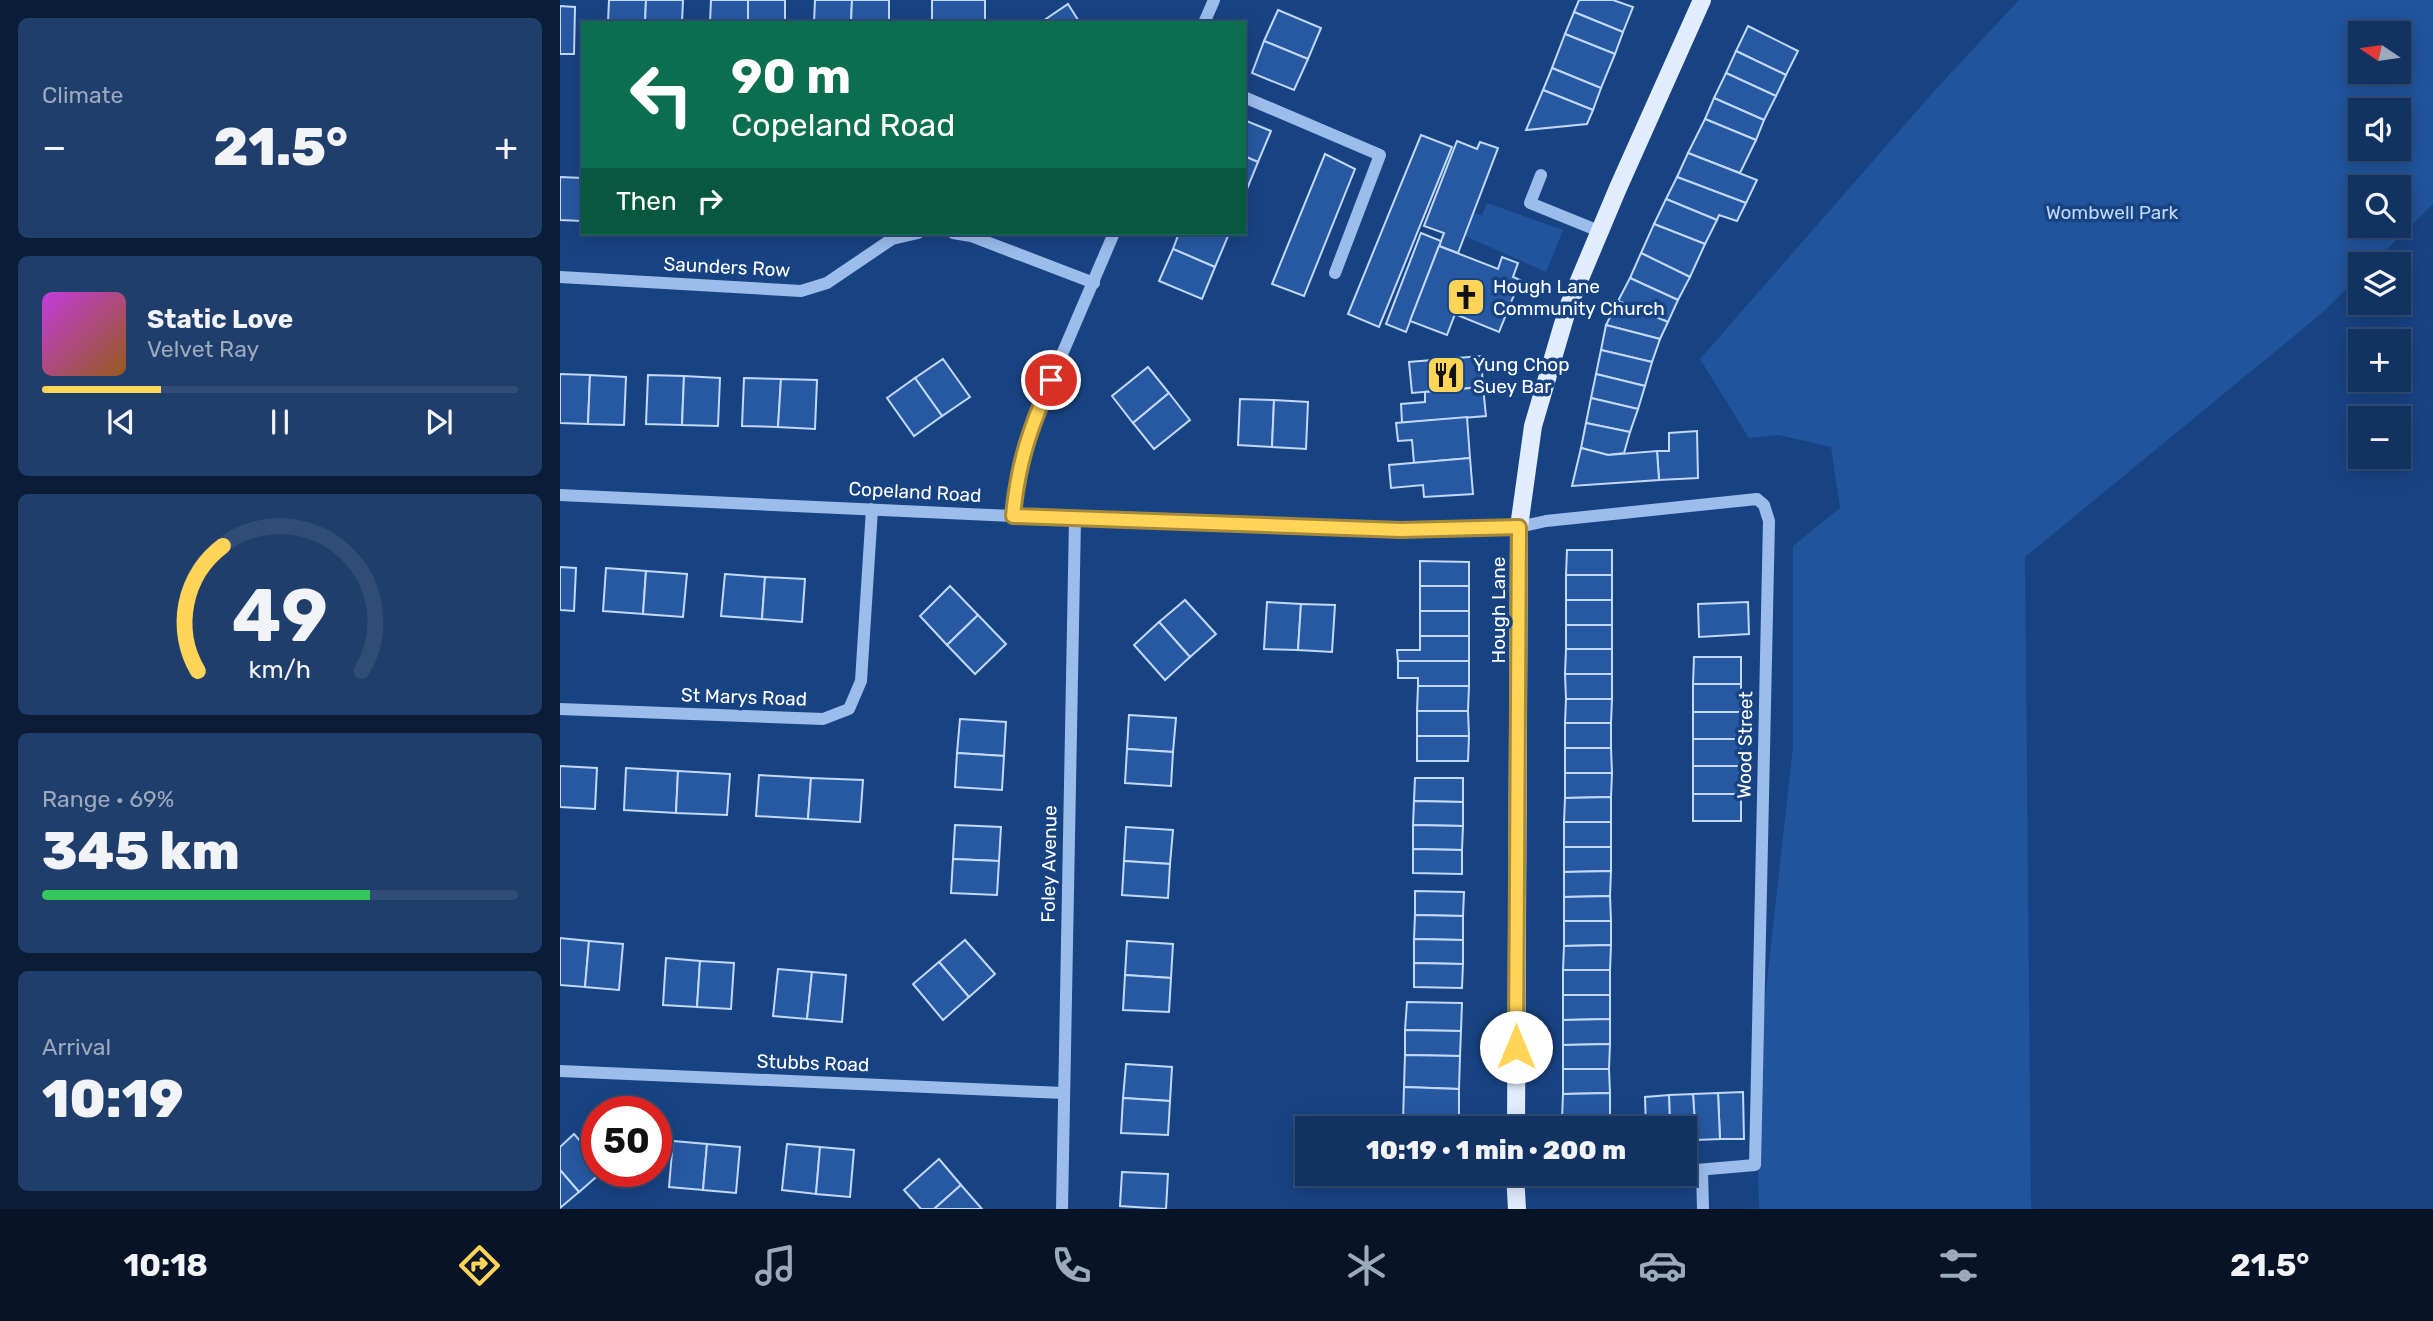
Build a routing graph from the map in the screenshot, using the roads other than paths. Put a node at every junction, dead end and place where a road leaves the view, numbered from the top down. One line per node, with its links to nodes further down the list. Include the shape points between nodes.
1 (1214, 0): 3 (street)
2 (1702, 0): 6 (main road, Hough Lane)
3 (1206, 21)
4 (1246, 98): 10 (street, via 1380,155)
5 (1541, 174): 6 (street, via 1530,203)
6 (1599, 231): 17 (main road, Hough Lane, via 1567,307 1533,426)
7 (909, 235): 11 (street, Saunders Row, via 892,239 827,283 801,291)
8 (965, 235): 12 (street)
9 (1113, 235): 12 (street)
10 (1335, 273)
11 (560, 277)
12 (1094, 282): 15 (street, via 1030,429 1016,479)
13 (560, 495): 14 (street, Copeland Road)
14 (872, 509): 15 (street, Copeland Road); 18 (street, St Marys Road, via 861,681 849,709 823,719)
15 (1013, 516): 16 (street, Copeland Road)
16 (1075, 519): 17 (street, Copeland Road, via 1401,530); 20 (street, Foley Avenue)
17 (1519, 527): 21 (main road, Hough Lane); 23 (street, Wood Street, via 1757,499 1769,520 1755,1165)
18 (560, 709)
19 (560, 1072): 20 (street, Stubbs Road)
20 (1064, 1093): 25 (street, Foley Avenue)
21 (1516, 1116)
22 (1697, 1171): 23 (street, Wood Street)
23 (1702, 1171): 27 (street)
24 (1516, 1186): 26 (main road)
25 (1062, 1209)
26 (1517, 1209)
27 (1703, 1209)

